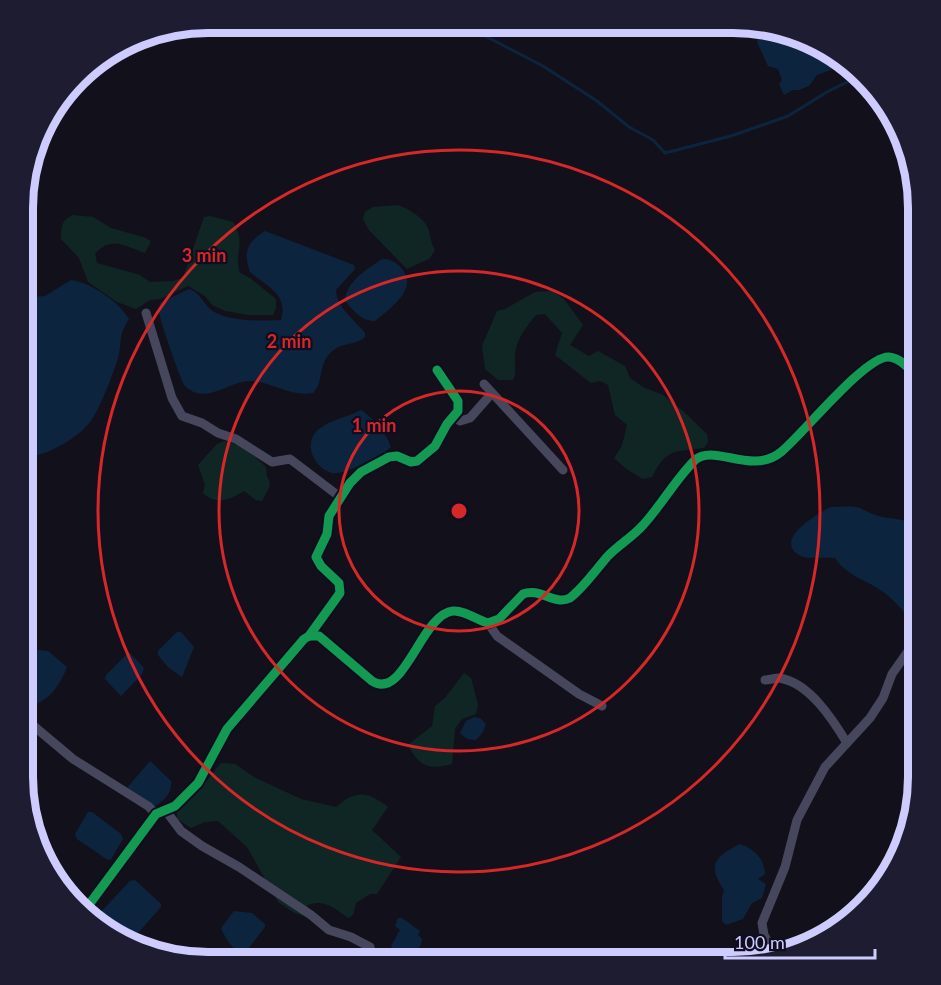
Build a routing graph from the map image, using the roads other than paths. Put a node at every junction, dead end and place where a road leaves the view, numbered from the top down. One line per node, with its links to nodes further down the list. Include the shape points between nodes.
1 (146, 313): 8 (street, via 171,398 182,416 236,439 272,462 290,459)
2 (908, 369): 9 (street, via 897,359 879,359 772,458 754,462 702,456 645,524 609,555 575,594 561,601 528,592)
3 (437, 370): 6 (street, via 458,401)
4 (484, 384): 5 (street)
5 (492, 393): 6 (street, via 470,418 460,421); 7 (street)
6 (454, 417): 8 (street, via 428,454 417,461 397,456 374,464 350,483)
7 (563, 470)
8 (340, 497): 10 (street, via 328,516 327,534 316,557 339,583 340,593)
9 (488, 623): 10 (street, via 457,611 446,613 435,621 396,678 382,686 319,636); 13 (street, via 498,636 579,694)
10 (309, 636): 16 (street, via 292,650 239,712 198,783 182,801)
11 (908, 651): 15 (street, via 870,718)
12 (765, 680): 15 (street, via 779,678 807,692)
13 (603, 706)
14 (33, 726): 17 (street, via 72,759)
15 (847, 743): 19 (street, via 825,767 797,820 762,923)
16 (166, 810): 17 (street); 20 (street, via 182,831 202,846 240,867 329,930 370,947)
17 (156, 814): 18 (street)
18 (89, 905)
19 (772, 948)
20 (366, 952)

